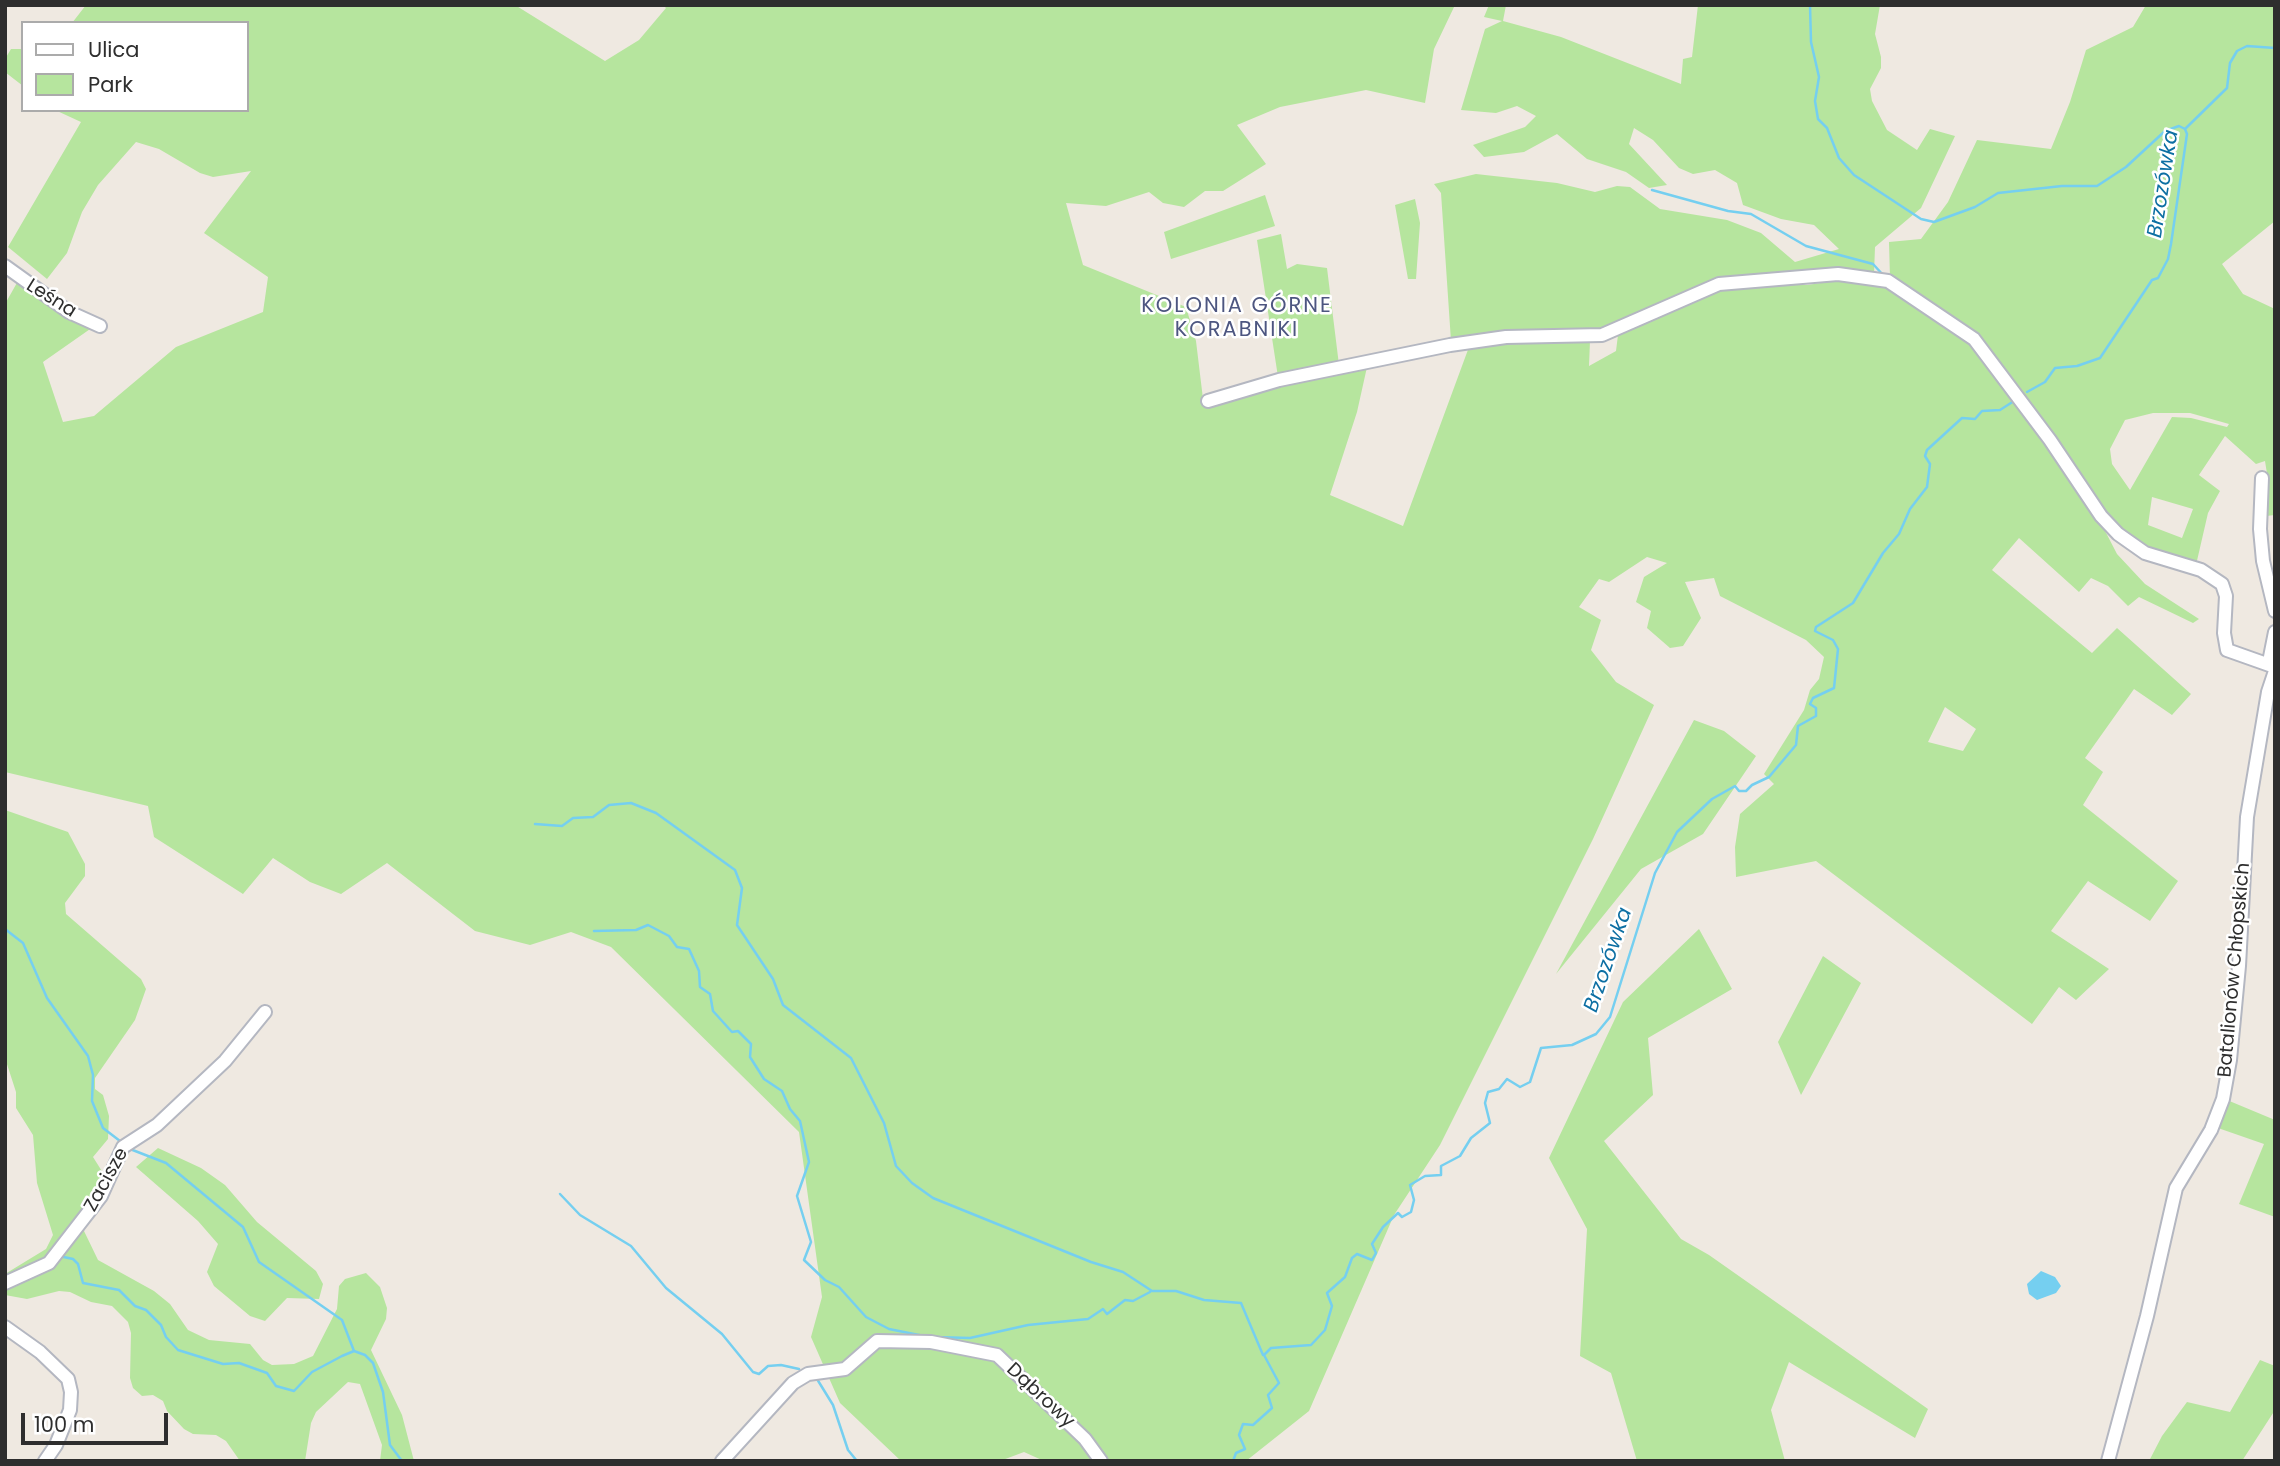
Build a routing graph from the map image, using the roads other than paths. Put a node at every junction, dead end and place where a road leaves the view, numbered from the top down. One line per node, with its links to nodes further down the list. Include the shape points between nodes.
1 (5, 266): 2 (street, Leśna, via 69,312)
2 (100, 326)
3 (1208, 401): 7 (street, via 1279,380 1450,345 1506,337 1602,335 1719,284 1838,274 1888,281 1974,339 2118,534 2146,553 2201,570 2222,584 2227,650)
4 (2262, 478): 5 (street, via 2262,551)
5 (2275, 611)
6 (2275, 632): 7 (street, Batalionów Chłopskich)
7 (2273, 667): 14 (street, Batalionów Chłopskich, via 2247,817 2236,993 2223,1099 2196,1159 2176,1188)
8 (265, 1012): 9 (street, Zacisze, via 225,1061 157,1125 123,1146 101,1196 49,1263)
9 (5, 1283)
10 (5, 1327): 11 (street, via 68,1379 69,1410)
11 (45, 1461)
12 (723, 1461): 13 (street, Dąbrowy, via 793,1383 808,1374 845,1369 877,1341 931,1342 997,1355 1085,1438)
13 (1101, 1461)
14 (2108, 1461)

